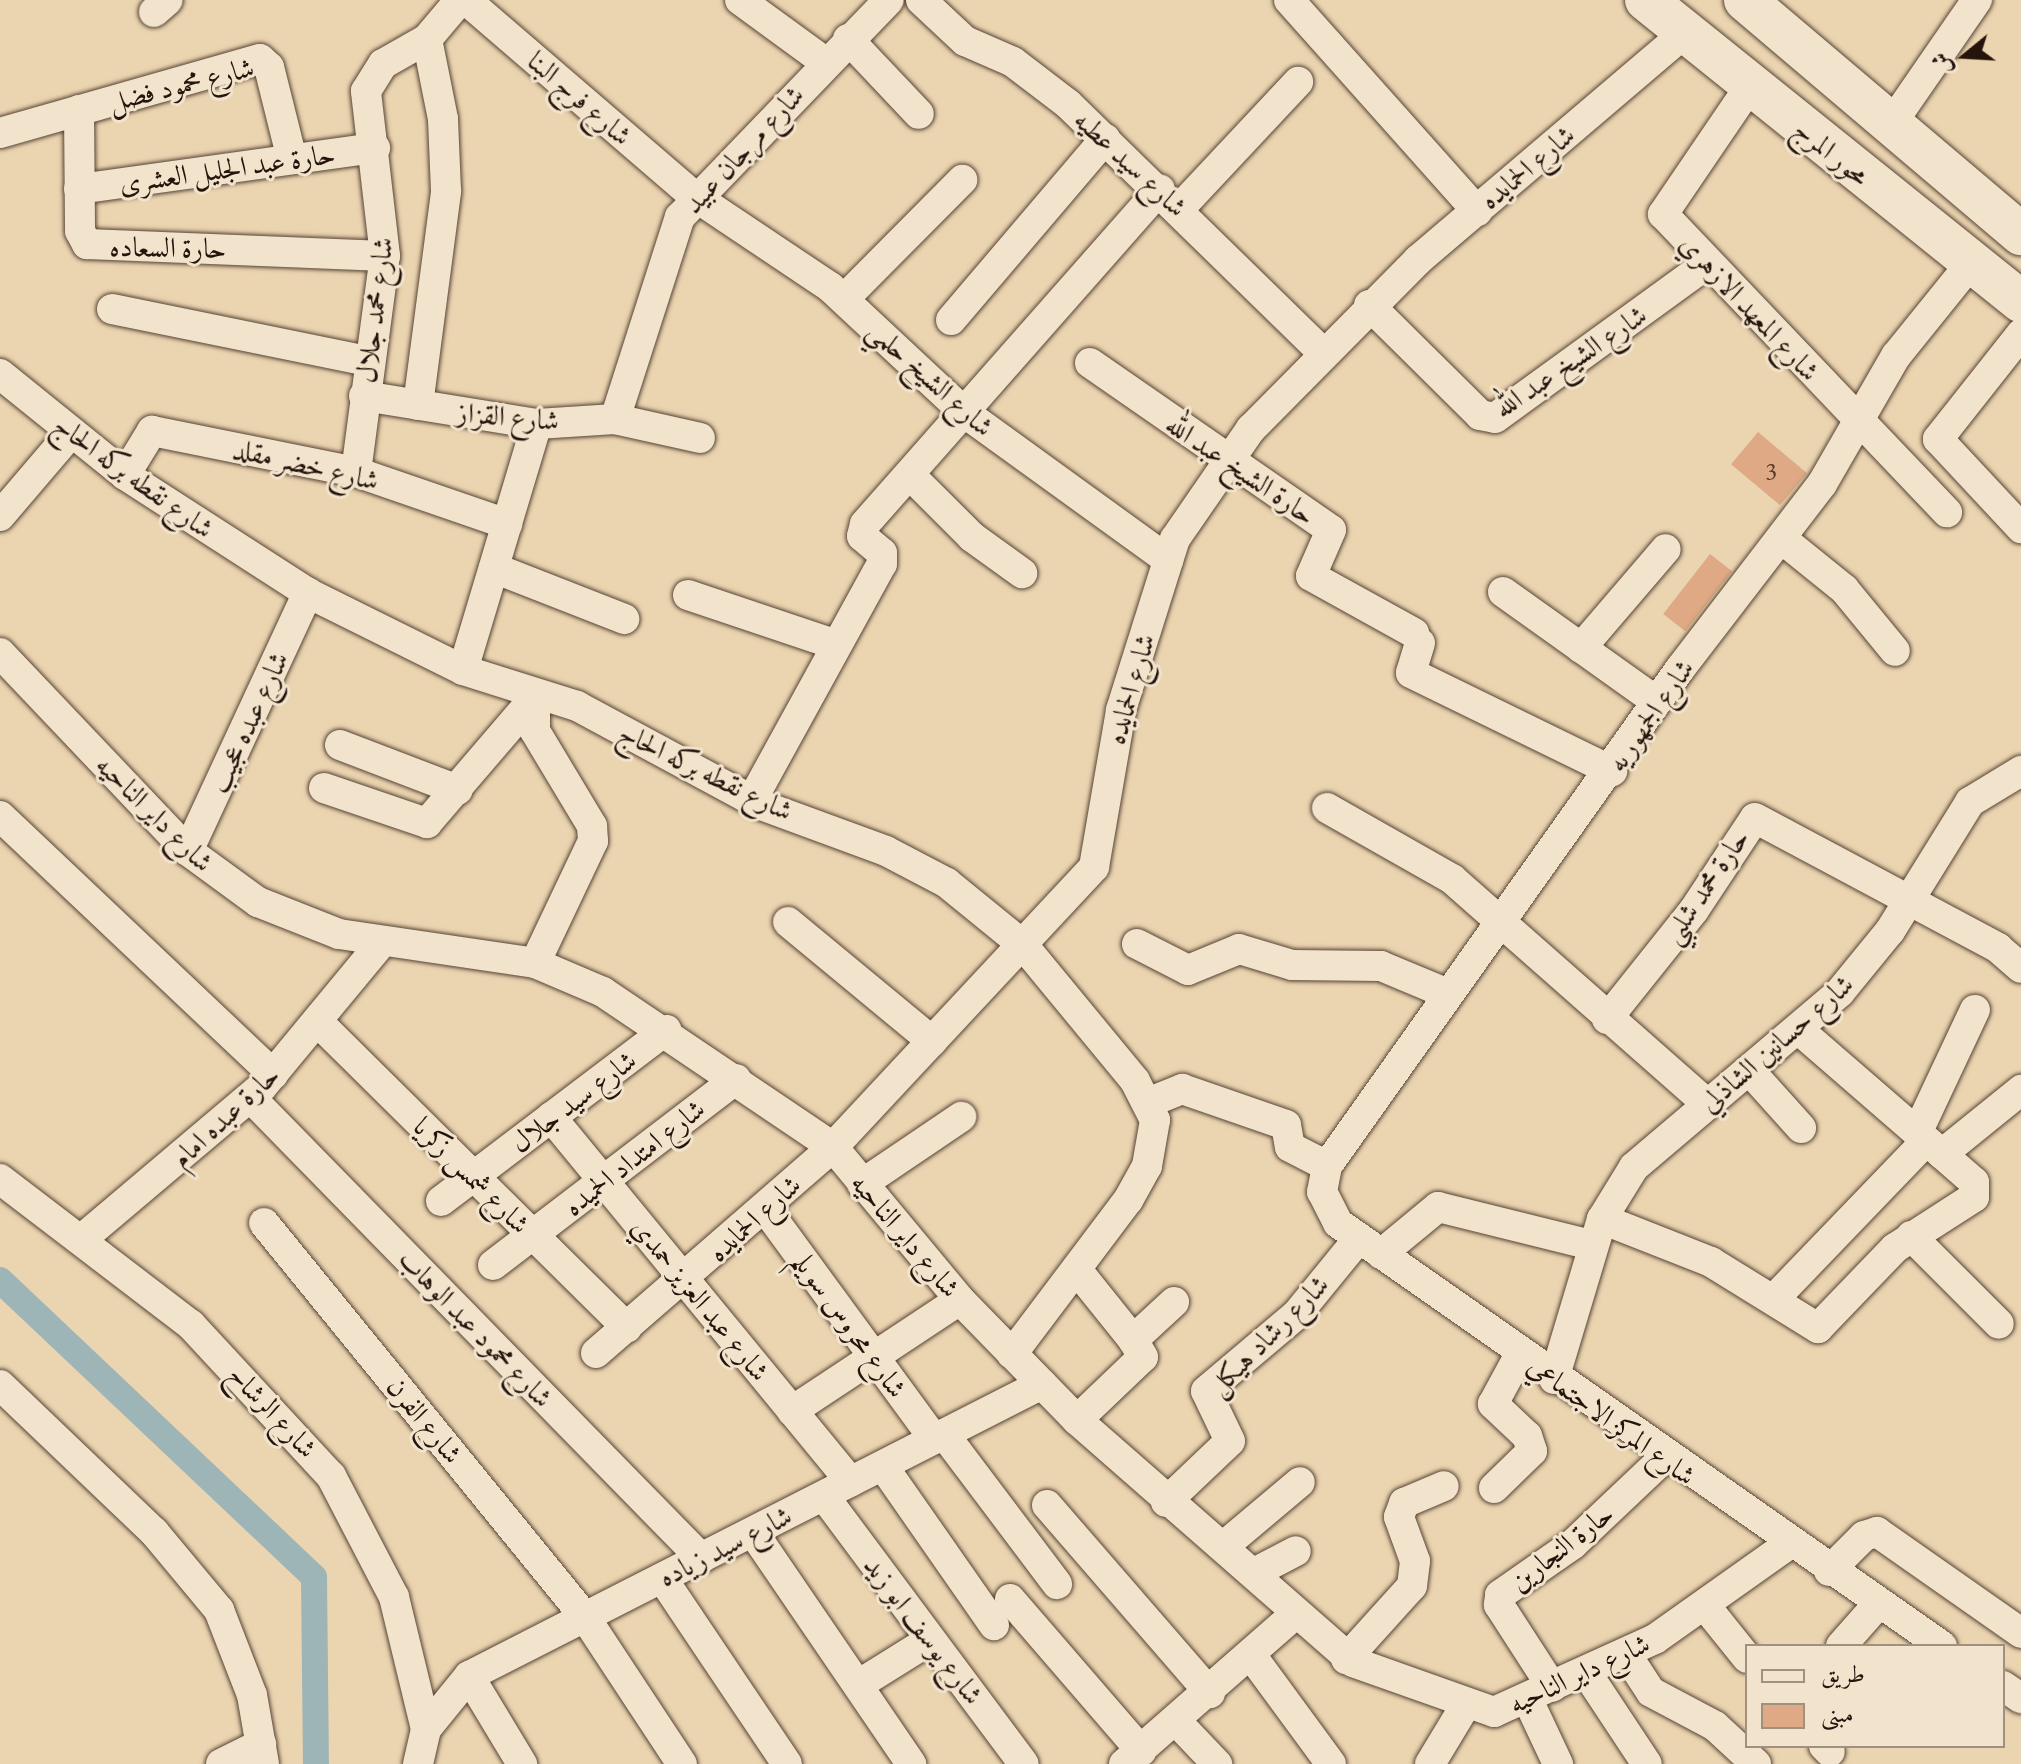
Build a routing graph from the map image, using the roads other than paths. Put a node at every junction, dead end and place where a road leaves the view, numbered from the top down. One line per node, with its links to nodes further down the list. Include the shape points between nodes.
1 (740, 0): 12 (street)
2 (889, 0): 11 (street, شارع مرجان عبيد)
3 (921, 0): 19 (street, شارع سيد عطيه, via 961,38 1013,62)
4 (1289, 0): 26 (street)
5 (1646, 0): 9 (main road, محور المرج)
6 (1745, 0): 17 (main road)
7 (1977, 0): 17 (street)
8 (452, 4): 10 (street, شارع محمد جلال); 24 (street, شارع فرج البنا)
9 (1685, 33): 14 (main road, محور المرج); 26 (street, شارع الحمايده)
10 (427, 39): 20 (street, شارع محمد جلال, via 372,76 366,107); 42 (street, via 443,119 446,191)
11 (848, 39): 12 (street, شارع مرجان عبيد); 16 (street)
12 (825, 62): 24 (street, شارع مرجان عبيد)
13 (1298, 82): 25 (street)
14 (1750, 86): 29 (street, شارع المعهد الازهري, via 1662,208); 30 (main road, محور المرج)
15 (79, 110): 18 (street, شارع محمود فضل); 21 (street, شارع محمود فضل, via 260,59 269,67); 23 (street, حارة السعاده)
16 (919, 114)
17 (1892, 123): 27 (main road)
18 (0, 133)
19 (1105, 139): 25 (street, شارع سيد عطيه); 35 (street)
20 (375, 148): 21 (street, حارة عبد الجليل العشرى); 28 (street, شارع محمد جلال)
21 (292, 159): 23 (street, حارة عبد الجليل العشرى)
22 (962, 180): 31 (street)
23 (79, 189): 28 (street, حارة السعاده, via 80,231 94,246)
24 (694, 196): 31 (street, شارع الشيخ حلمي); 44 (street, شارع مرجان عبيد, via 669,239)
25 (1170, 199): 37 (street, شارع سيد عطيه); 43 (street)
26 (1477, 211): 33 (street, شارع الحمايده)
27 (2021, 234)
28 (385, 256): 38 (street, شارع محمد جلال)
29 (1708, 263): 33 (street, شارع الشيخ عبد الله, via 1495,418 1480,415); 45 (street, شارع المعهد الازهري)
30 (1971, 263): 32 (main road, محور المرج); 45 (street, شارع الجمهوريه, via 1896,356)
31 (844, 299): 43 (street, شارع الشيخ حلمي)
32 (2021, 301)
33 (1369, 305): 37 (street, شارع الحمايده)
34 (112, 309): 38 (street)
35 (951, 320)
36 (2021, 334): 56 (street, via 1938,439)
37 (1321, 351): 49 (street, شارع الحمايده)
38 (367, 361): 41 (street, شارع محمد جلال)
39 (1090, 363): 49 (street, حارة الشيخ عبد الله)
40 (4, 385): 47 (street, شارع نقطه بركه الحاج)
41 (364, 396): 42 (street, شارع القزاز); 50 (street, شارع محمد جلال)
42 (418, 405): 46 (street, شارع القزاز)
43 (965, 413): 52 (street); 59 (street, شارع الشيخ حلمي)
44 (615, 419): 46 (street, شارع القزاز); 48 (street, شارع القزاز)
45 (1858, 423): 53 (street, شارع المعهد الازهري); 57 (street, شارع الجمهوريه)
46 (537, 424): 55 (street)
47 (71, 433): 51 (street, شارع نقطه بركه الحاج); 54 (street)
48 (700, 438)
49 (1227, 461): 59 (street, شارع الحمايده); 74 (street, حارة الشيخ عبد الله, via 1333,532 1311,576 1417,638 1411,673)
50 (356, 472): 51 (street, شارع خضر مقلد, via 152,431); 55 (street, شارع خضر مقلد)
51 (125, 475): 63 (street, شارع نقطه بركه الحاج)
52 (910, 475): 61 (street); 66 (street, via 862,528 883,559)
53 (1947, 512)
54 (0, 516)
55 (507, 524): 60 (street)
56 (2021, 528)
57 (1782, 539): 68 (street, via 1844,589); 72 (street, شارع الجمهوريه)
58 (1666, 549): 67 (street)
59 (1168, 560): 87 (street, شارع الحمايده, via 1112,748 1101,853)
60 (494, 568): 65 (street); 70 (street)
61 (1022, 573)
62 (1503, 592): 67 (street)
63 (308, 593): 70 (street, شارع نقطه بركه الحاج); 81 (street, شارع عبده عجيب)
64 (688, 595): 66 (street)
65 (624, 619)
66 (837, 645): 78 (street)
67 (1581, 648): 72 (street)
68 (1895, 651)
69 (0, 653): 81 (street, شارع داير الناحيه)
70 (463, 670): 71 (street, شارع نقطه بركه الحاج)
71 (535, 697): 77 (street); 78 (street, شارع نقطه بركه الحاج, via 577,706); 88 (street, via 535,731 592,826 593,841)
72 (1657, 702): 74 (street, شارع الجمهوريه)
73 (340, 745): 77 (street)
74 (1612, 771): 84 (street, شارع الجمهوريه)
75 (2021, 771): 82 (street, شارع حسانين الشاذلي, via 1970,802)
76 (324, 788): 77 (street, via 422,823)
77 (458, 790)
78 (752, 800): 87 (street, شارع نقطه بركه الحاج, via 947,883)
79 (1327, 808): 84 (street, via 1452,879)
80 (0, 816): 98 (street)
81 (188, 851): 85 (street, شارع داير الناحيه, via 271,909)
82 (1909, 901): 89 (street, via 1998,948); 92 (street, حارة محمد شلبي, via 1749,820 1694,910); 95 (street, شارع حسانين الشاذلي, via 1857,972)
83 (788, 922): 96 (street)
84 (1498, 925): 90 (street, شارع الجمهوريه); 92 (street)
85 (382, 942): 88 (street, شارع داير الناحيه); 93 (street, حارة عبده امام)
86 (1137, 944): 90 (street, via 1188,970 1239,949 1292,965 1381,966)
87 (1023, 945): 96 (street, شارع الحمايده); 102 (street, شارع نقطه بركه الحاج)
88 (535, 963): 94 (street, شارع داير الناحيه, via 603,992)
89 (2021, 968)
90 (1448, 994): 109 (street, شارع الجمهوريه)
91 (1975, 1010): 107 (street)
92 (1607, 1019): 103 (street)
93 (317, 1021): 98 (street, حارة عبده امام); 110 (street, شارع شمس زكريا)
94 (666, 1030): 99 (street, شارع داير الناحيه); 104 (street, شارع سيد جلال)
95 (1799, 1030): 97 (street, شارع حسانين الشاذلي); 107 (street)
96 (932, 1041): 108 (street, شارع الحمايده)
97 (1749, 1070): 103 (street, شارع حسانين الشاذلي); 106 (street)
98 (273, 1074): 101 (street, حارة عبده امام)
99 (736, 1079): 108 (street, شارع داير الناحيه); 112 (street, شارع امتداد الحميده)
100 (2021, 1090): 107 (street)
101 (251, 1098): 120 (street, حارة عبده امام); 154 (street, شارع محمود عبد الوهاب)
102 (1150, 1102): 109 (street, via 1182,1089 1286,1125 1290,1147); 123 (street, via 1154,1139 1147,1166)
103 (1707, 1104): 117 (street, شارع حسانين الشاذلي, via 1634,1167)
104 (551, 1117): 110 (street, شارع سيد جلال); 112 (street, شارع عبد العزيز حمدي)
105 (961, 1117): 113 (street)
106 (1801, 1128)
107 (1929, 1142): 119 (street, via 1974,1182 1976,1193); 125 (street)
108 (833, 1147): 113 (street, شارع داير الناحيه); 115 (street, شارع الحمايده)
109 (1327, 1166): 121 (street, شارع المركز الاجتماعي, via 1327,1212)
110 (474, 1176): 114 (street, شارع سيد جلال); 118 (street, شارع شمس زكريا)
111 (0, 1179): 120 (street, شارع الرشاح)
112 (603, 1181): 118 (street, شارع امتداد الحميده); 124 (street, شارع عبد العزيز حمدي)
113 (862, 1184): 126 (street, شارع داير الناحيه)
114 (441, 1201)
115 (765, 1208): 124 (street, شارع الحمايده); 134 (street, شارع محروس سويلم)
116 (264, 1223): 163 (street, شارع الفرن)
117 (1597, 1232): 121 (street, via 1438,1207); 125 (street, via 1711,1262); 135 (street, شارع حسانين الشاذلي)
118 (533, 1235): 122 (street, شارع امتداد الحميده); 129 (street, شارع شمس زكريا)
119 (1911, 1236): 125 (street, via 1818,1328); 128 (street)
120 (83, 1238): 180 (street, شارع الرشاح, via 191,1325 331,1476 394,1597)
121 (1370, 1246): 133 (street, شارع المركز الاجتماعي); 148 (street, شارع رشاد هيكل, via 1206,1391 1230,1441)
122 (493, 1265)
123 (1077, 1270): 130 (street); 132 (street)
124 (685, 1280): 129 (street, شارع الحمايده); 138 (street, شارع عبد العزيز حمدي)
125 (1775, 1298)
126 (960, 1300): 132 (street, شارع داير الناحيه); 134 (street)
127 (1174, 1302): 130 (street)
128 (1999, 1324)
129 (627, 1328): 131 (street, شارع الحمايده)
130 (1133, 1340): 139 (street, via 1143,1357)
131 (596, 1353)
132 (1012, 1354): 136 (street, شارع داير الناحيه)
133 (1520, 1354): 135 (street, شارع المركز الاجتماعي); 146 (street, via 1493,1404 1527,1436 1532,1451)
134 (874, 1357): 138 (street); 140 (street, شارع محروس سويلم)
135 (1554, 1379): 141 (street, شارع المركز الاجتماعي)
136 (1042, 1384): 139 (street, شارع داير الناحيه); 140 (street, شارع سيد زياده)
137 (0, 1385): 182 (street, via 196,1579 238,1652)
138 (792, 1411): 143 (street, شارع عبد العزيز حمدي)
139 (1077, 1420): 148 (street, شارع داير الناحيه)
140 (939, 1437): 142 (street, شارع سيد زياده); 158 (street)
141 (1665, 1457): 151 (street, شارع المركز الاجتماعي); 177 (street, حارة النجارين, via 1573,1544 1500,1595 1499,1605)
142 (883, 1466): 143 (street, شارع سيد زياده); 164 (street)
143 (851, 1482): 147 (street, شارع سيد زياده)
144 (1300, 1482): 152 (street)
145 (1444, 1486): 172 (street, via 1404,1503 1399,1517 1415,1561 1412,1586)
146 (1494, 1488)
147 (824, 1496): 150 (street, شارع سيد زياده); 166 (street, شارع يوسف ابو زيد)
148 (1166, 1502): 152 (street, شارع داير الناحيه)
149 (1047, 1505): 176 (street)
150 (753, 1532): 154 (street, شارع سيد زياده); 175 (street)
151 (1788, 1545): 155 (street, شارع المركز الاجتماعي); 161 (street, شارع داير الناحيه)
152 (1224, 1546): 156 (street, شارع داير الناحيه)
153 (1296, 1551): 156 (street)
154 (701, 1558): 157 (street, شارع سيد زياده)
155 (1829, 1571): 160 (street, شارع المركز الاجتماعي); 165 (street, via 1864,1536 1877,1532)
156 (1254, 1573): 162 (street, شارع داير الناحيه)
157 (662, 1578): 163 (street, شارع سيد زياده); 188 (street)
158 (1057, 1584)
159 (1010, 1599): 183 (street)
160 (1878, 1604): 167 (street); 168 (street, شارع المركز الاجتماعي)
161 (1707, 1608): 169 (street, شارع داير الناحيه); 171 (street)
162 (1293, 1616): 170 (street); 172 (street, شارع داير الناحيه)
163 (585, 1617): 174 (street, شارع سيد زياده); 187 (street, شارع الفرن)
164 (994, 1625)
165 (2021, 1633)
166 (930, 1640): 175 (street); 190 (street, شارع يوسف ابو زيد)
167 (1843, 1644)
168 (1939, 1644)
169 (1626, 1654): 173 (street, شارع داير الناحيه); 181 (street, via 1651,1692)
170 (1251, 1655): 176 (street); 192 (street)
171 (1745, 1656)
172 (1346, 1659): 178 (street, شارع داير الناحيه)
173 (1586, 1672): 177 (street, شارع داير الناحيه); 195 (street)
174 (469, 1676): 180 (street, شارع سيد زياده); 186 (street)
175 (858, 1685): 189 (street)
176 (1210, 1693): 179 (street)
177 (1539, 1693): 178 (street, شارع داير الناحيه, via 1494,1712); 194 (street)
178 (1465, 1706): 193 (street)
179 (1178, 1723): 183 (street); 191 (street)
180 (426, 1729): 185 (street)
181 (1745, 1748)
182 (262, 1754): 184 (street)
183 (1132, 1758)
184 (221, 1764)
185 (418, 1764)
186 (522, 1764)
187 (682, 1764)
188 (787, 1764)
189 (911, 1764)
190 (1024, 1764)
191 (1217, 1764)
192 (1331, 1764)
193 (1430, 1764)
194 (1558, 1764)
195 (1647, 1764)

